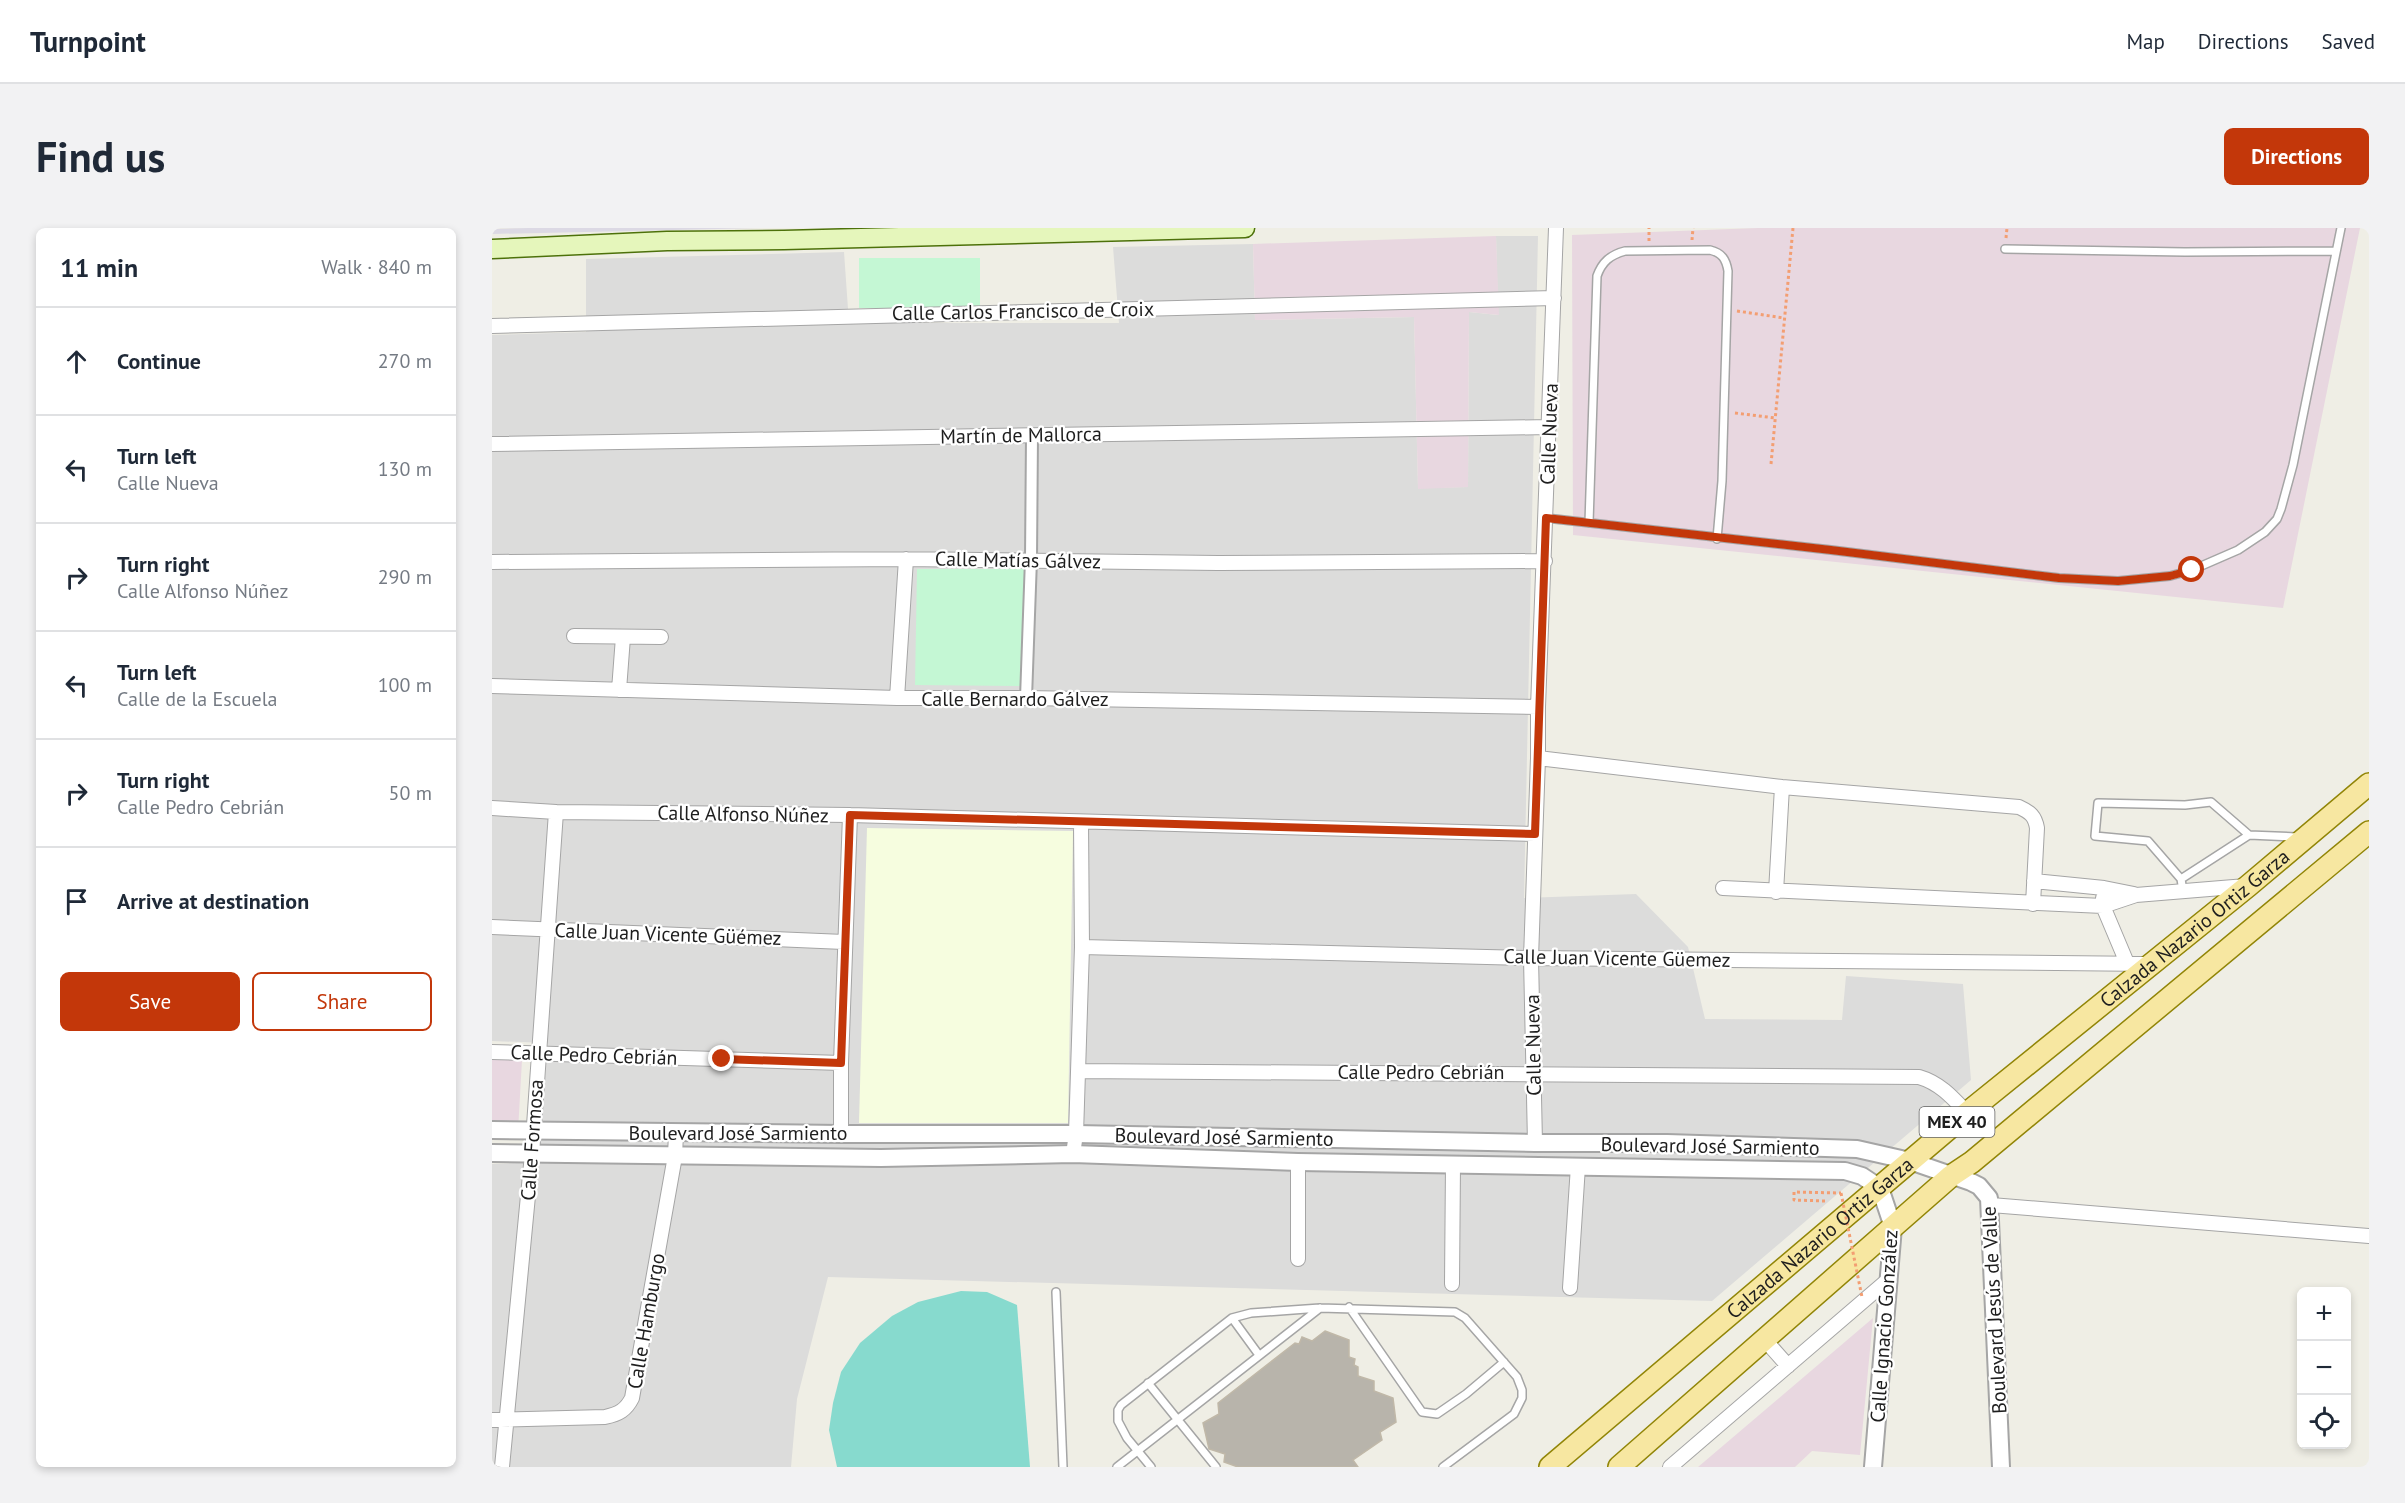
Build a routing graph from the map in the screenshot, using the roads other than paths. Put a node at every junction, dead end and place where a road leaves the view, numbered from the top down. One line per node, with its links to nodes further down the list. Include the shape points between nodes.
1 (1245, 228): 4 (main road)
2 (1556, 228): 8 (street, Calle Nueva)
3 (2341, 228): 7 (lane)
4 (1018, 231): 5 (main road)
5 (492, 249)
6 (2005, 249): 7 (lane)
7 (2336, 251): 15 (lane, via 2284,501 2277,519 2265,532 2238,549 2170,576 2118,581 2059,578)
8 (1554, 298): 9 (street, Calle Carlos Francisco de Croix); 10 (street, Calle Nueva)
9 (492, 326)
10 (1549, 427): 11 (street, Martín de Mallorca); 13 (street, Calle Nueva)
11 (1032, 435): 12 (street, Martín de Mallorca); 17 (street)
12 (492, 444)
13 (1546, 518): 14 (lane); 18 (street, Calle Nueva)
14 (1588, 523): 15 (lane); 15 (lane, via 1600,267 1614,254 1625,251 1710,250 1720,253 1728,271)
15 (1717, 539)
16 (906, 559): 17 (street, Calle Matías Gálvez); 19 (street, Calle Matías Gálvez); 25 (street)
17 (1031, 560): 18 (street, Calle Matías Gálvez); 26 (street)
18 (1545, 561): 27 (street, Calle Nueva)
19 (492, 562)
20 (574, 636): 21 (street)
21 (623, 637): 22 (street); 24 (street)
22 (661, 637)
23 (492, 686): 24 (street, Calle Bernardo Gálvez)
24 (619, 690): 25 (street, Calle Bernardo Gálvez)
25 (897, 698): 26 (street, Calle Bernardo Gálvez)
26 (1026, 698): 27 (street, Calle Bernardo Gálvez)
27 (1538, 707): 28 (street, Calle Nueva)
28 (1538, 758): 30 (street); 36 (street, Calle Nueva)
29 (2369, 784): 38 (main road, Calzada Nazario Ortiz Garza / MEX 40)
30 (1782, 787): 39 (street, via 2019,807 2036,820); 44 (street)
31 (492, 808): 32 (street, Calle Alfonso Núñez)
32 (556, 812): 33 (street, Calle Alfonso Núñez); 49 (street, Calle Formosa)
33 (850, 815): 34 (street, Calle Alfonso Núñez); 50 (street)
34 (1081, 823): 36 (street, Calle Alfonso Núñez); 51 (street)
35 (2369, 832): 77 (main road, Calzada Nazario Ortiz Garza / MEX 40)
36 (1535, 834): 52 (street, Calle Nueva)
37 (2249, 835): 38 (lane); 40 (lane); 40 (lane, via 2211,802 2098,803 2095,837 2148,841)
38 (2306, 837): 41 (main road, Calzada Nazario Ortiz Garza / MEX 40)
39 (2034, 881): 43 (street); 46 (street)
40 (2182, 885): 41 (street); 45 (street)
41 (2248, 886): 54 (main road, Calzada Nazario Ortiz Garza / MEX 40)
42 (1723, 888): 44 (street)
43 (2104, 888): 45 (street); 47 (street)
44 (1776, 892): 46 (street)
45 (2136, 895): 47 (street)
46 (2033, 904): 47 (street)
47 (2103, 906): 53 (street)
48 (492, 927): 49 (street, Calle Juan Vicente Güémez)
49 (546, 929): 50 (street, Calle Juan Vicente Güémez); 56 (street, Calle Formosa)
50 (844, 942): 57 (street)
51 (1082, 947): 52 (street, Calle Juan Vicente Güemez); 58 (street)
52 (1531, 958): 53 (street, Calle Juan Vicente Güemez); 59 (street, Calle Nueva)
53 (2127, 963): 54 (street, Calle Juan Vicente Güemez)
54 (2152, 964): 60 (main road, Calzada Nazario Ortiz Garza / MEX 40)
55 (492, 1052): 56 (street, Calle Pedro Cebrián)
56 (539, 1054): 57 (street, Calle Pedro Cebrián); 62 (street, Calle Formosa)
57 (841, 1063): 64 (street)
58 (1078, 1071): 59 (street, Calle Pedro Cebrián); 65 (street)
59 (1534, 1073): 60 (street, Calle Pedro Cebrián, via 1919,1077 1942,1088); 66 (street, Calle Nueva)
60 (1967, 1113): 72 (main road, Calzada Nazario Ortiz Garza / MEX 40)
61 (492, 1130): 62 (street, Boulevard José Sarmiento)
62 (533, 1131): 63 (street, Boulevard José Sarmiento); 69 (street, Calle Formosa)
63 (676, 1133): 64 (street, Boulevard José Sarmiento); 71 (street, Calle Hamburgo)
64 (841, 1134): 65 (street, Boulevard José Sarmiento)
65 (1076, 1134): 66 (street, Boulevard José Sarmiento); 70 (street)
66 (1535, 1143): 67 (street, Boulevard José Sarmiento)
67 (1668, 1143): 72 (street, Boulevard José Sarmiento, via 1857,1149); 76 (street)
68 (492, 1153): 69 (street, Boulevard José Sarmiento)
69 (532, 1154): 71 (street, Boulevard José Sarmiento); 96 (street, Calle Formosa)
70 (1073, 1154): 71 (street, Boulevard José Sarmiento, via 881,1158); 73 (street, Boulevard José Sarmiento)
71 (675, 1155): 96 (street, Calle Hamburgo, via 632,1398 627,1408 605,1417)
72 (1911, 1161): 77 (street, Boulevard José Sarmiento); 78 (main road, Calzada Nazario Ortiz Garza / MEX 40)
73 (1298, 1162): 74 (street, Boulevard José Sarmiento); 82 (street)
74 (1453, 1164): 75 (street, Boulevard José Sarmiento); 84 (street)
75 (1578, 1166): 76 (street, Boulevard José Sarmiento); 85 (street)
76 (1668, 1167): 78 (street, Boulevard José Sarmiento, via 1845,1171)
77 (1952, 1176): 79 (street, Boulevard Jesús de Valle, via 1979,1186); 80 (main road, Calzada Nazario Ortiz Garza / MEX 40)
78 (1880, 1188): 80 (street, Calle Ignacio González); 105 (main road, Calzada Nazario Ortiz Garza / MEX 40)
79 (1991, 1205): 81 (street); 109 (street, Boulevard Jesús de Valle)
80 (1893, 1227): 83 (street, Calle Ignacio González); 90 (main road, Calzada Nazario Ortiz Garza / MEX 40)
81 (2369, 1236)
82 (1298, 1259)
83 (1889, 1279): 93 (street); 108 (street, Calle Ignacio González)
84 (1452, 1284)
85 (1570, 1288)
86 (1056, 1292): 100 (lane)
87 (1348, 1307): 88 (lane); 92 (lane, via 1455,1312); 92 (lane, via 1422,1412 1437,1414)
88 (1320, 1308): 89 (lane); 91 (lane)
89 (1232, 1318): 91 (lane); 94 (lane)
90 (1765, 1340): 93 (street); 106 (main road, Calzada Nazario Ortiz Garza / MEX 40)
91 (1259, 1355): 97 (lane)
92 (1504, 1362): 104 (lane, via 1522,1390 1520,1406)
93 (1788, 1365): 107 (street)
94 (1148, 1383): 97 (lane); 98 (lane, via 1118,1410 1118,1421)
95 (492, 1420): 96 (street, Calle Hamburgo)
96 (507, 1420): 99 (street, Calle Formosa)
97 (1178, 1420): 98 (lane); 103 (lane)
98 (1138, 1452): 101 (lane); 102 (lane)
99 (502, 1467)
100 (1063, 1467)
101 (1117, 1467)
102 (1150, 1467)
103 (1216, 1467)
104 (1443, 1467)
105 (1550, 1467)
106 (1619, 1467)
107 (1671, 1467)
108 (1873, 1467)
109 (2001, 1467)

